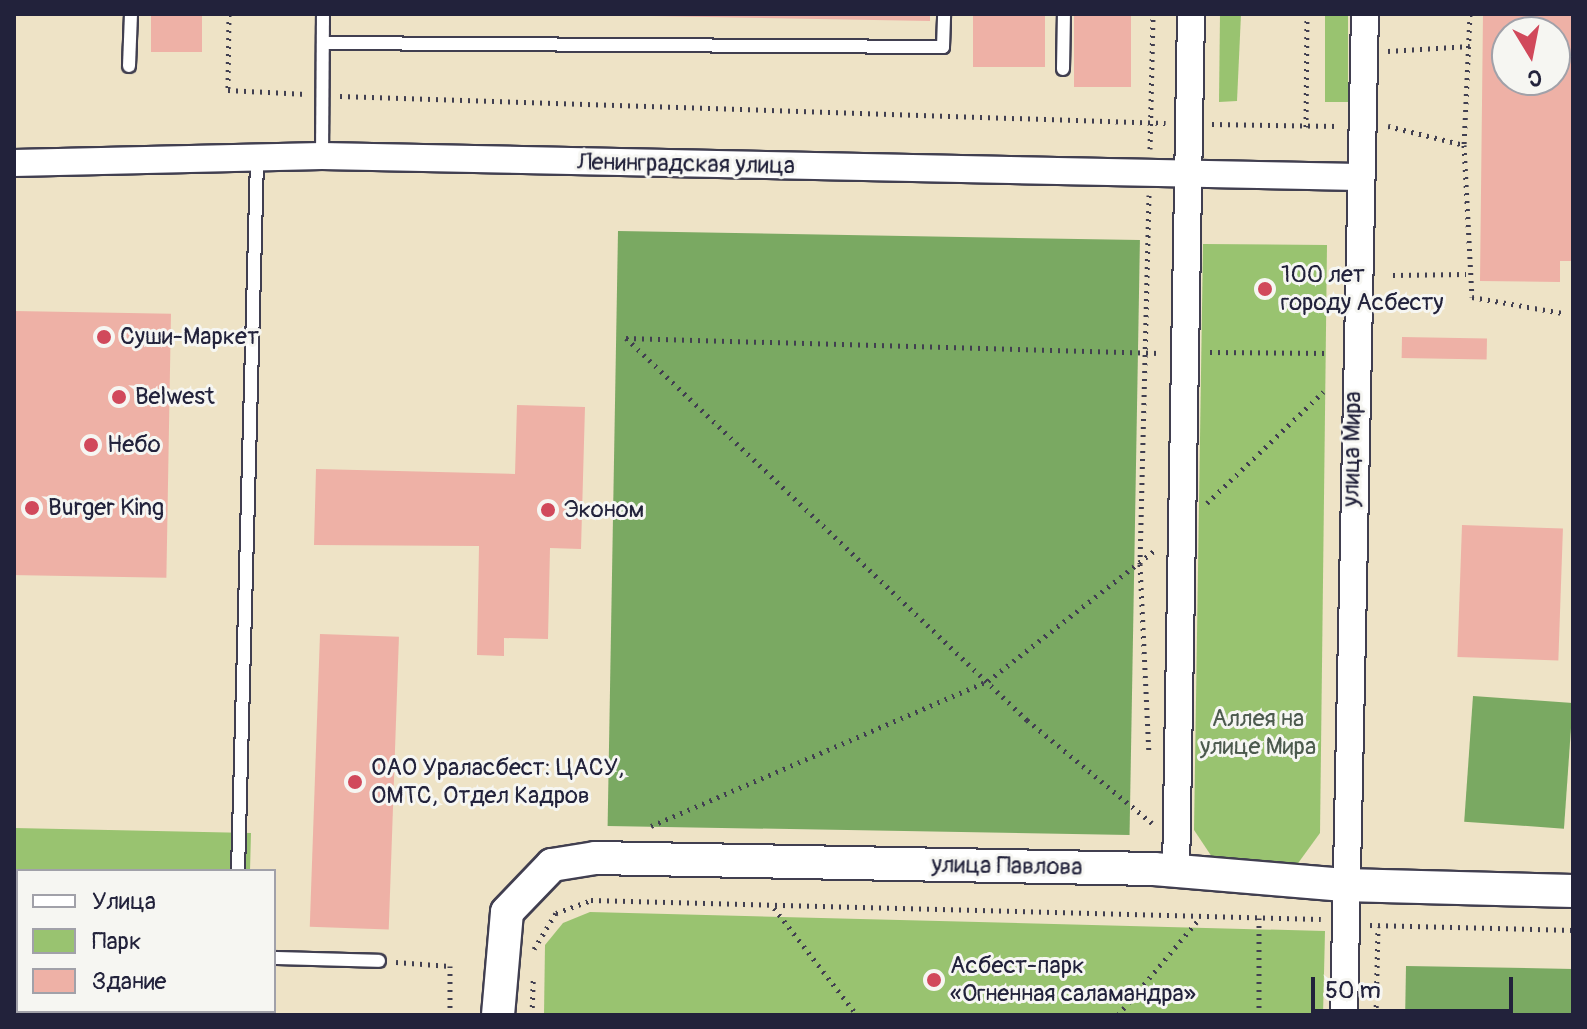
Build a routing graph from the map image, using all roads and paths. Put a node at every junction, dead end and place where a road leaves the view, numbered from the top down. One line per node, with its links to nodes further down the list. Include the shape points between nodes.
1 (131, 14): 14 (lane)
2 (229, 14): 16 (path, via 228,90)
3 (323, 14): 11 (lane)
4 (944, 14): 11 (lane, via 943,47)
5 (1064, 14): 15 (lane)
6 (1153, 14): 17 (path)
7 (1191, 14): 18 (street)
8 (1307, 14): 20 (path)
9 (1365, 14): 19 (street, улица Мира)
10 (1470, 14): 12 (path)
11 (323, 43): 16 (lane)
12 (1470, 46): 13 (path); 21 (path)
13 (1388, 51)
14 (129, 66)
15 (1063, 69)
16 (321, 95): 17 (path); 22 (lane)
17 (1151, 123): 18 (path); 25 (path)
18 (1189, 124): 20 (path); 26 (street)
19 (1362, 125): 20 (path); 21 (path); 27 (street, улица Мира)
20 (1306, 127)
21 (1464, 145): 28 (path)
22 (322, 156): 23 (street, Ленинградская улица); 25 (street, Ленинградская улица)
23 (257, 160): 24 (street, Ленинградская улица); 42 (lane)
24 (14, 163)
25 (1149, 175): 26 (street, Ленинградская улица); 32 (path)
26 (1188, 175): 27 (street, Ленинградская улица); 31 (street)
27 (1359, 177): 44 (street, улица Мира)
28 (1466, 274): 29 (path); 30 (path, via 1472,297)
29 (1393, 275)
30 (1563, 313)
31 (1184, 352): 32 (path); 33 (path); 35 (street)
32 (1145, 353): 36 (path); 37 (path, via 626,338)
33 (1329, 353)
34 (1323, 392): 35 (path)
35 (1181, 528): 36 (path); 43 (street)
36 (1140, 564): 37 (path); 38 (path)
37 (988, 681): 40 (path); 41 (path)
38 (1150, 763)
39 (1152, 809): 40 (path)
40 (1153, 824): 43 (path)
41 (651, 826)
42 (238, 869)
43 (1165, 871): 44 (street, улица Павлова); 57 (street, улица Павлова, via 595,858 552,865 524,888 507,912 498,956)
44 (1344, 885): 45 (street, улица Павлова); 49 (street, улица Мира)
45 (1573, 891)
46 (773, 907): 47 (path); 58 (path, via 591,900 556,913 534,950); 59 (path)
47 (1201, 917): 48 (path); 60 (path)
48 (1259, 918): 49 (path); 61 (path)
49 (1344, 919): 50 (path); 62 (street, улица Мира)
50 (1378, 927): 51 (path); 63 (path)
51 (1573, 930)
52 (276, 958): 53 (lane)
53 (379, 961): 56 (path, via 450,966)
54 (188, 1013): 55 (path)
55 (236, 1015)
56 (450, 1015)
57 (498, 1015)
58 (532, 1015)
59 (857, 1015)
60 (1118, 1015)
61 (1259, 1015)
62 (1344, 1015)
63 (1376, 1015)

